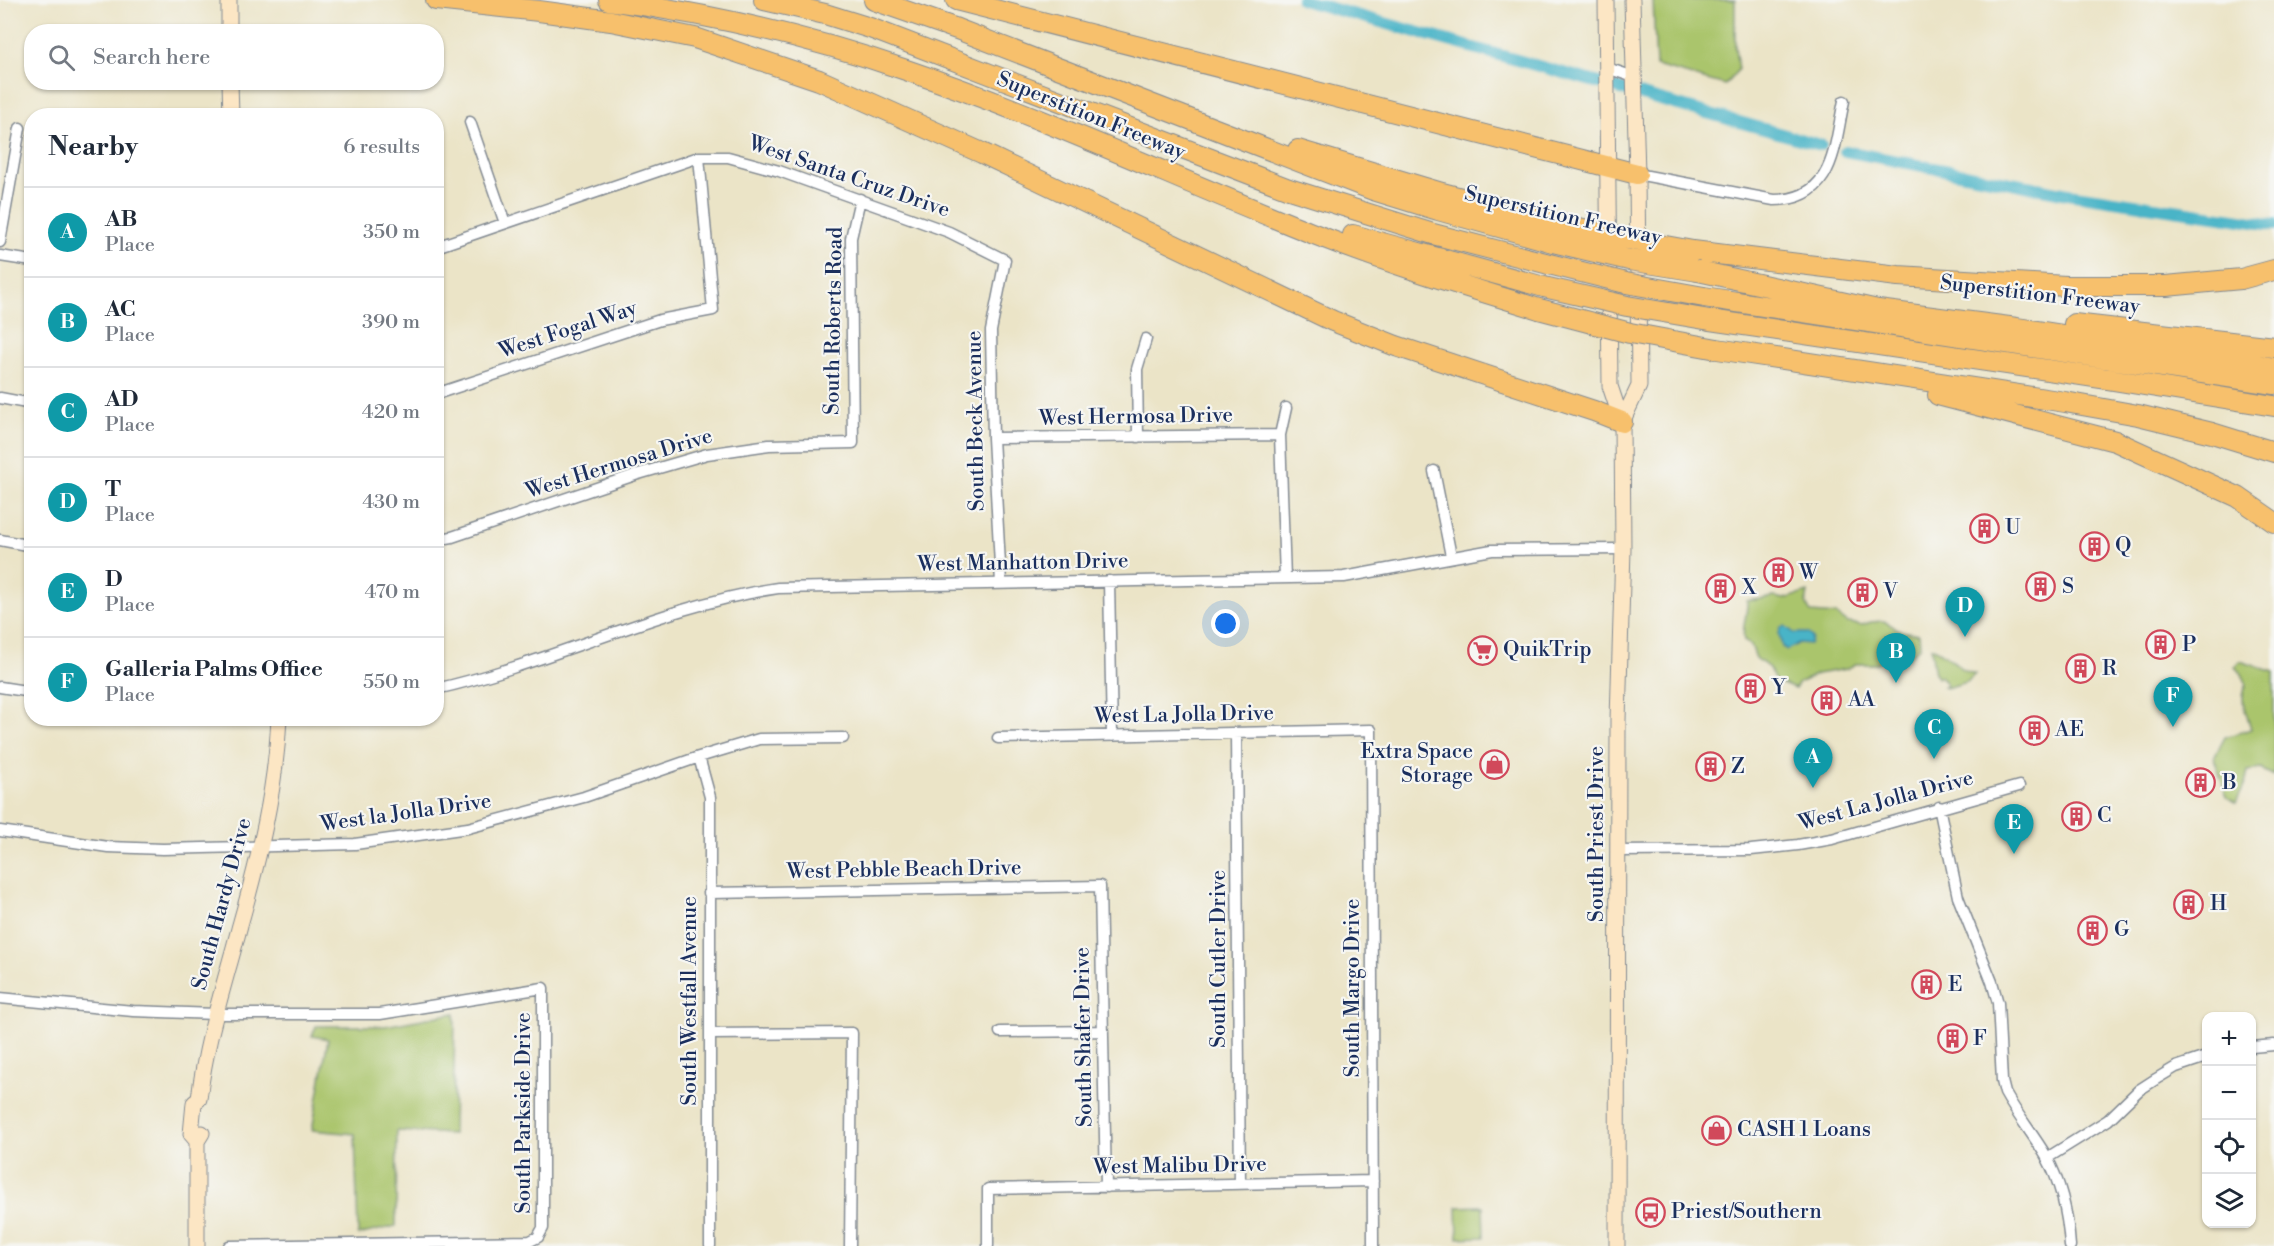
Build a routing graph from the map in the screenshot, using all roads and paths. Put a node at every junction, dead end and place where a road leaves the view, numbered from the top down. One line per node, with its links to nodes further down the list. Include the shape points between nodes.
1 (229, 0): 9 (main road)
2 (436, 0): 41 (highway, via 570,15 695,38 819,80 982,153 1333,321)
3 (609, 0): 20 (highway, Superstition Freeway, via 722,19 856,54 976,95)
4 (765, 0): 35 (highway, bridge, via 870,28 1289,189 1433,234 1549,264 1704,297)
5 (874, 0): 23 (highway, Superstition Freeway, via 1373,190 1437,210)
6 (956, 0): 18 (highway)
7 (1606, 0): 10 (main road, South Priest Drive)
8 (1632, 0): 11 (main road, South Priest Drive)
9 (229, 24)
10 (1607, 71): 11 (street); 18 (main road, South Priest Drive)
11 (1634, 79): 19 (main road, South Priest Drive)
12 (230, 90): 14 (main road)
13 (1844, 100): 19 (street, via 1826,175 1807,194 1774,200)
14 (231, 108)
15 (470, 122): 22 (street)
16 (21, 128): 24 (street)
17 (699, 158): 21 (street, West Santa Cruz Drive, via 728,157); 22 (street, West Santa Cruz Drive); 36 (street, West Fogal Way, via 713,310 660,320)
18 (1608, 166): 19 (highway); 41 (main road, South Priest Drive, via 1610,386)
19 (1637, 174): 41 (main road, South Priest Drive, via 1639,386)
20 (1182, 179): 33 (highway, Superstition Freeway, bridge, via 1420,273 1539,309 1630,333); 39 (highway, bridge, via 1349,234 1627,306)
21 (860, 199): 28 (street, West Santa Cruz Drive, via 949,232); 45 (street, South Roberts Road, via 850,238)
22 (505, 223): 25 (street, West Santa Cruz Drive)
23 (1555, 233): 29 (highway, bridge, via 1627,239 1898,276 2066,286 2166,286 2241,279); 30 (highway, Superstition Freeway, bridge, via 1629,260)
24 (0, 242)
25 (444, 244)
26 (0, 256): 27 (street)
27 (24, 260)
28 (1005, 260): 44 (street, South Beck Avenue, via 991,331)
29 (2274, 270)
30 (1698, 271): 32 (highway, Superstition Freeway, via 1923,305); 34 (highway, via 1878,310)
31 (1146, 339): 43 (street, via 1137,369)
32 (2274, 347)
33 (1828, 366): 46 (highway, via 2138,415); 48 (highway, via 2115,441 2238,497)
34 (2274, 368)
35 (2274, 384)
36 (444, 391)
37 (0, 398): 38 (street)
38 (24, 402)
39 (2274, 406)
40 (1286, 408): 42 (street)
41 (1622, 422): 52 (main road, South Priest Drive)
42 (1280, 435): 43 (street, West Hermosa Drive); 54 (street)
43 (1138, 437): 44 (street, West Hermosa Drive)
44 (993, 438): 56 (street, South Beck Avenue)
45 (853, 443): 49 (street, West Hermosa Drive, via 770,445 707,454)
46 (2274, 452)
47 (1434, 471): 53 (street)
48 (2274, 522)
49 (444, 538)
50 (0, 540): 51 (street)
51 (24, 544)
52 (1623, 549): 53 (street, West Manhatton Drive, via 1492,550); 71 (main road, South Priest Drive)
53 (1451, 556): 54 (street, West Manhatton Drive, via 1368,574)
54 (1285, 578): 55 (street, West Manhatton Drive)
55 (1109, 581): 56 (street, West Manhatton Drive); 63 (street)
56 (1001, 583): 58 (street, West Manhatton Drive, via 803,586 748,593)
57 (0, 687): 59 (street)
58 (444, 687)
59 (24, 691)
60 (278, 726): 70 (main road, South Hardy Drive, via 274,777)
61 (1371, 730): 62 (street, West La Jolla Drive); 83 (street, South Margo Drive)
62 (1236, 734): 63 (street, West La Jolla Drive); 84 (street, South Cutler Drive)
63 (1112, 736): 65 (street, West La Jolla Drive)
64 (843, 738): 66 (street, West la Jolla Drive, via 759,739)
65 (998, 738)
66 (699, 757): 70 (street, West la Jolla Drive, via 584,797 468,828 355,844); 73 (street, South Westfall Avenue, via 710,796)
67 (2019, 786): 68 (street, West La Jolla Drive)
68 (1939, 807): 71 (street, West La Jolla Drive, via 1832,839 1798,845 1751,850); 82 (street, via 1958,897 1998,1003 2005,1093)
69 (0, 831): 70 (street, West la Jolla Drive, via 108,847)
70 (260, 847): 75 (main road, South Hardy Drive)
71 (1618, 851): 92 (main road, South Priest Drive)
72 (1100, 886): 73 (street, West Pebble Beach Drive); 76 (street, South Shafer Drive)
73 (709, 893): 78 (street, South Westfall Avenue)
74 (0, 998): 75 (street, via 133,1011)
75 (215, 1014): 86 (main road, South Hardy Drive, via 199,1099 204,1104 202,1134 196,1141); 87 (street, South Parkside Drive, via 380,1014 543,988 543,1228 538,1237 530,1241)
76 (1103, 1031): 77 (street); 85 (street, South Shafer Drive)
77 (1000, 1032)
78 (710, 1034): 88 (street, South Westfall Avenue); 89 (street, via 852,1033)
79 (2274, 1045): 80 (street)
80 (2256, 1047)
81 (2202, 1058): 82 (street, via 2156,1078 2108,1120)
82 (2047, 1158): 93 (street, via 2065,1207)
83 (1373, 1181): 84 (street, West Malibu Drive); 91 (street, South Margo Drive)
84 (1240, 1184): 85 (street, West Malibu Drive)
85 (1106, 1187): 90 (street, West Malibu Drive, via 988,1189)
86 (197, 1246)
87 (229, 1246)
88 (710, 1246)
89 (850, 1246)
90 (988, 1246)
91 (1373, 1246)
92 (1617, 1246)
93 (2070, 1246)

